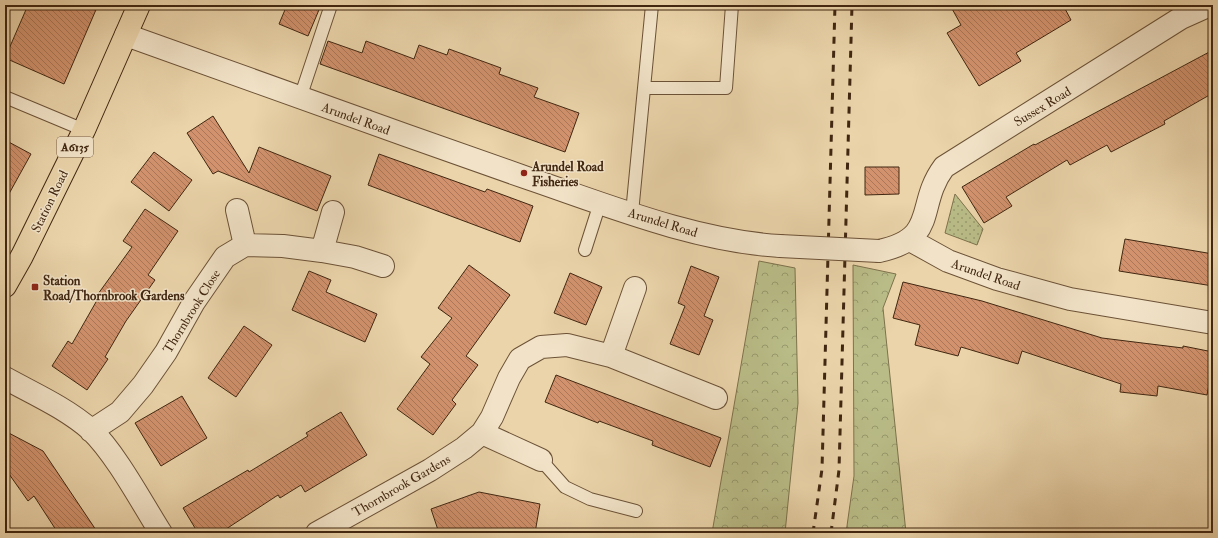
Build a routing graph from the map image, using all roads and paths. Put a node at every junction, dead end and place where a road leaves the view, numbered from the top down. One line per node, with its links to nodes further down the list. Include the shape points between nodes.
1 (139, 5): 6 (main road, Station Road / A6135)
2 (331, 5): 9 (lane)
3 (652, 5): 7 (lane)
4 (732, 5): 7 (lane, via 726,88)
5 (1210, 5): 15 (street, Sussex Road, via 1182,18 944,167 935,179 923,224)
6 (126, 35): 9 (street, Arundel Road); 10 (main road, Station Road / A6135)
7 (644, 88): 14 (lane)
8 (5, 97): 10 (lane)
9 (300, 98): 11 (street, Arundel Road)
10 (84, 130): 20 (main road, Station Road / A6135)
11 (600, 203): 14 (street, Arundel Road); 17 (lane)
12 (237, 210): 16 (street)
13 (333, 212): 18 (street)
14 (632, 213): 15 (street, Arundel Road, bridge, via 717,239 754,245 879,251 897,247)
15 (910, 240): 22 (street, Arundel Road, via 948,261 997,279 1070,299)
16 (245, 245): 18 (street); 26 (street, Thornbrook Close, via 225,257 143,385 120,412)
17 (585, 250)
18 (322, 251): 19 (street, via 355,257)
19 (383, 266)
20 (5, 286)
21 (635, 288): 23 (street)
22 (1213, 324)
23 (611, 356): 25 (street, Thornbrook Gardens); 27 (street, Thornbrook Gardens, via 567,345 541,347 520,359)
24 (5, 378): 26 (street, via 70,414)
25 (716, 398)
26 (91, 431): 30 (street, via 114,459)
27 (482, 433): 28 (street); 31 (street, Thornbrook Gardens, via 430,470)
28 (541, 460): 29 (lane, via 565,487 590,499)
29 (636, 511)
30 (161, 533)
31 (317, 533)

